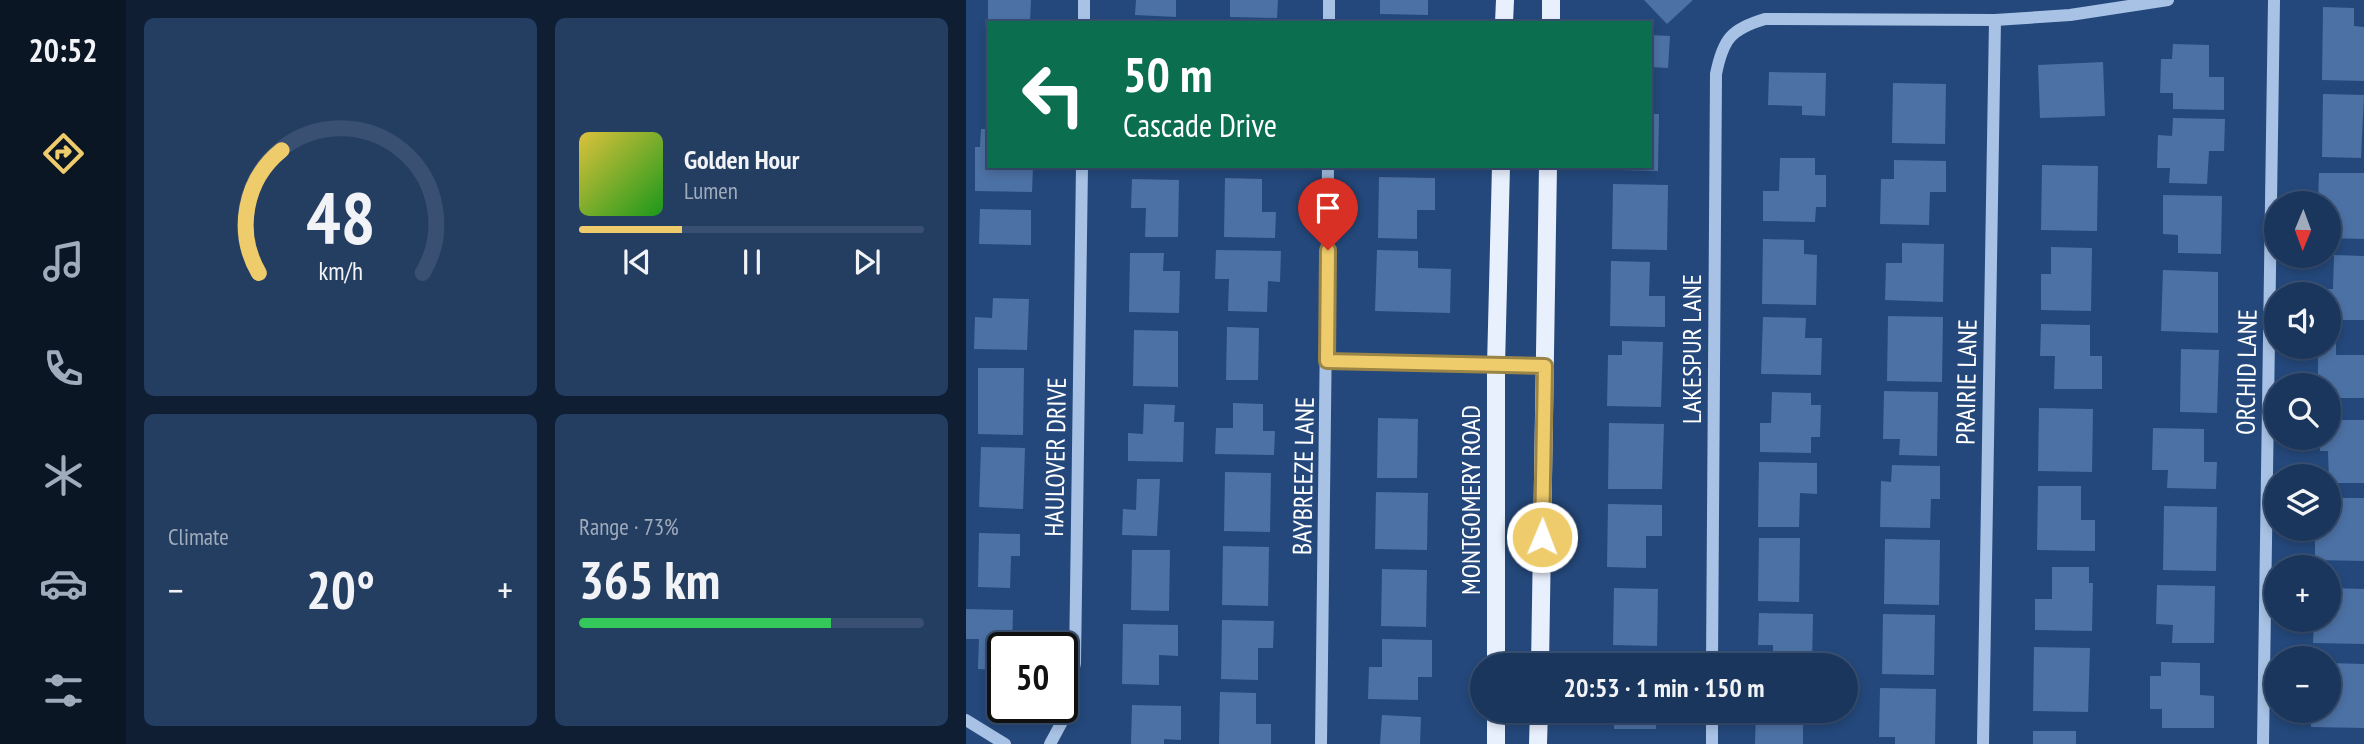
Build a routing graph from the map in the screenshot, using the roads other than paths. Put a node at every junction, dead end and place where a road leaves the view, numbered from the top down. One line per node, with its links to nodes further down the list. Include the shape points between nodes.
1 (1084, 0): 8 (street)
2 (1329, 0): 9 (street)
3 (1505, 0): 10 (main road)
4 (1551, 0): 11 (main road)
5 (2168, 0): 7 (street, via 2070,15)
6 (2274, 0): 33 (street, ORCHID LANE)
7 (1995, 20): 21 (street, LAKESPUR LANE, via 1765,19 1743,26 1720,52 1716,74); 32 (street, PRAIRIE LANE)
8 (1084, 21)
9 (1329, 21)
10 (1504, 21)
11 (1551, 21)
12 (1082, 168): 27 (street, HAULOVER DRIVE, via 1075,663 1063,720)
13 (1328, 168): 16 (street, BAYBREEZE LANE)
14 (1501, 168): 17 (main road, MONTGOMERY ROAD)
15 (1548, 168): 18 (main road)
16 (1327, 361): 17 (street); 28 (street, BAYBREEZE LANE)
17 (1496, 366): 18 (street); 19 (main road, MONTGOMERY ROAD)
18 (1545, 366): 20 (main road)
19 (1496, 653)
20 (1540, 653)
21 (1712, 653)
22 (966, 720): 26 (street)
23 (1496, 723): 29 (main road)
24 (1539, 723): 30 (main road)
25 (1712, 723): 31 (street)
26 (1005, 744)
27 (1050, 744)
28 (1321, 744)
29 (1496, 744)
30 (1538, 744)
31 (1712, 744)
32 (1983, 744)
33 (2263, 744)

